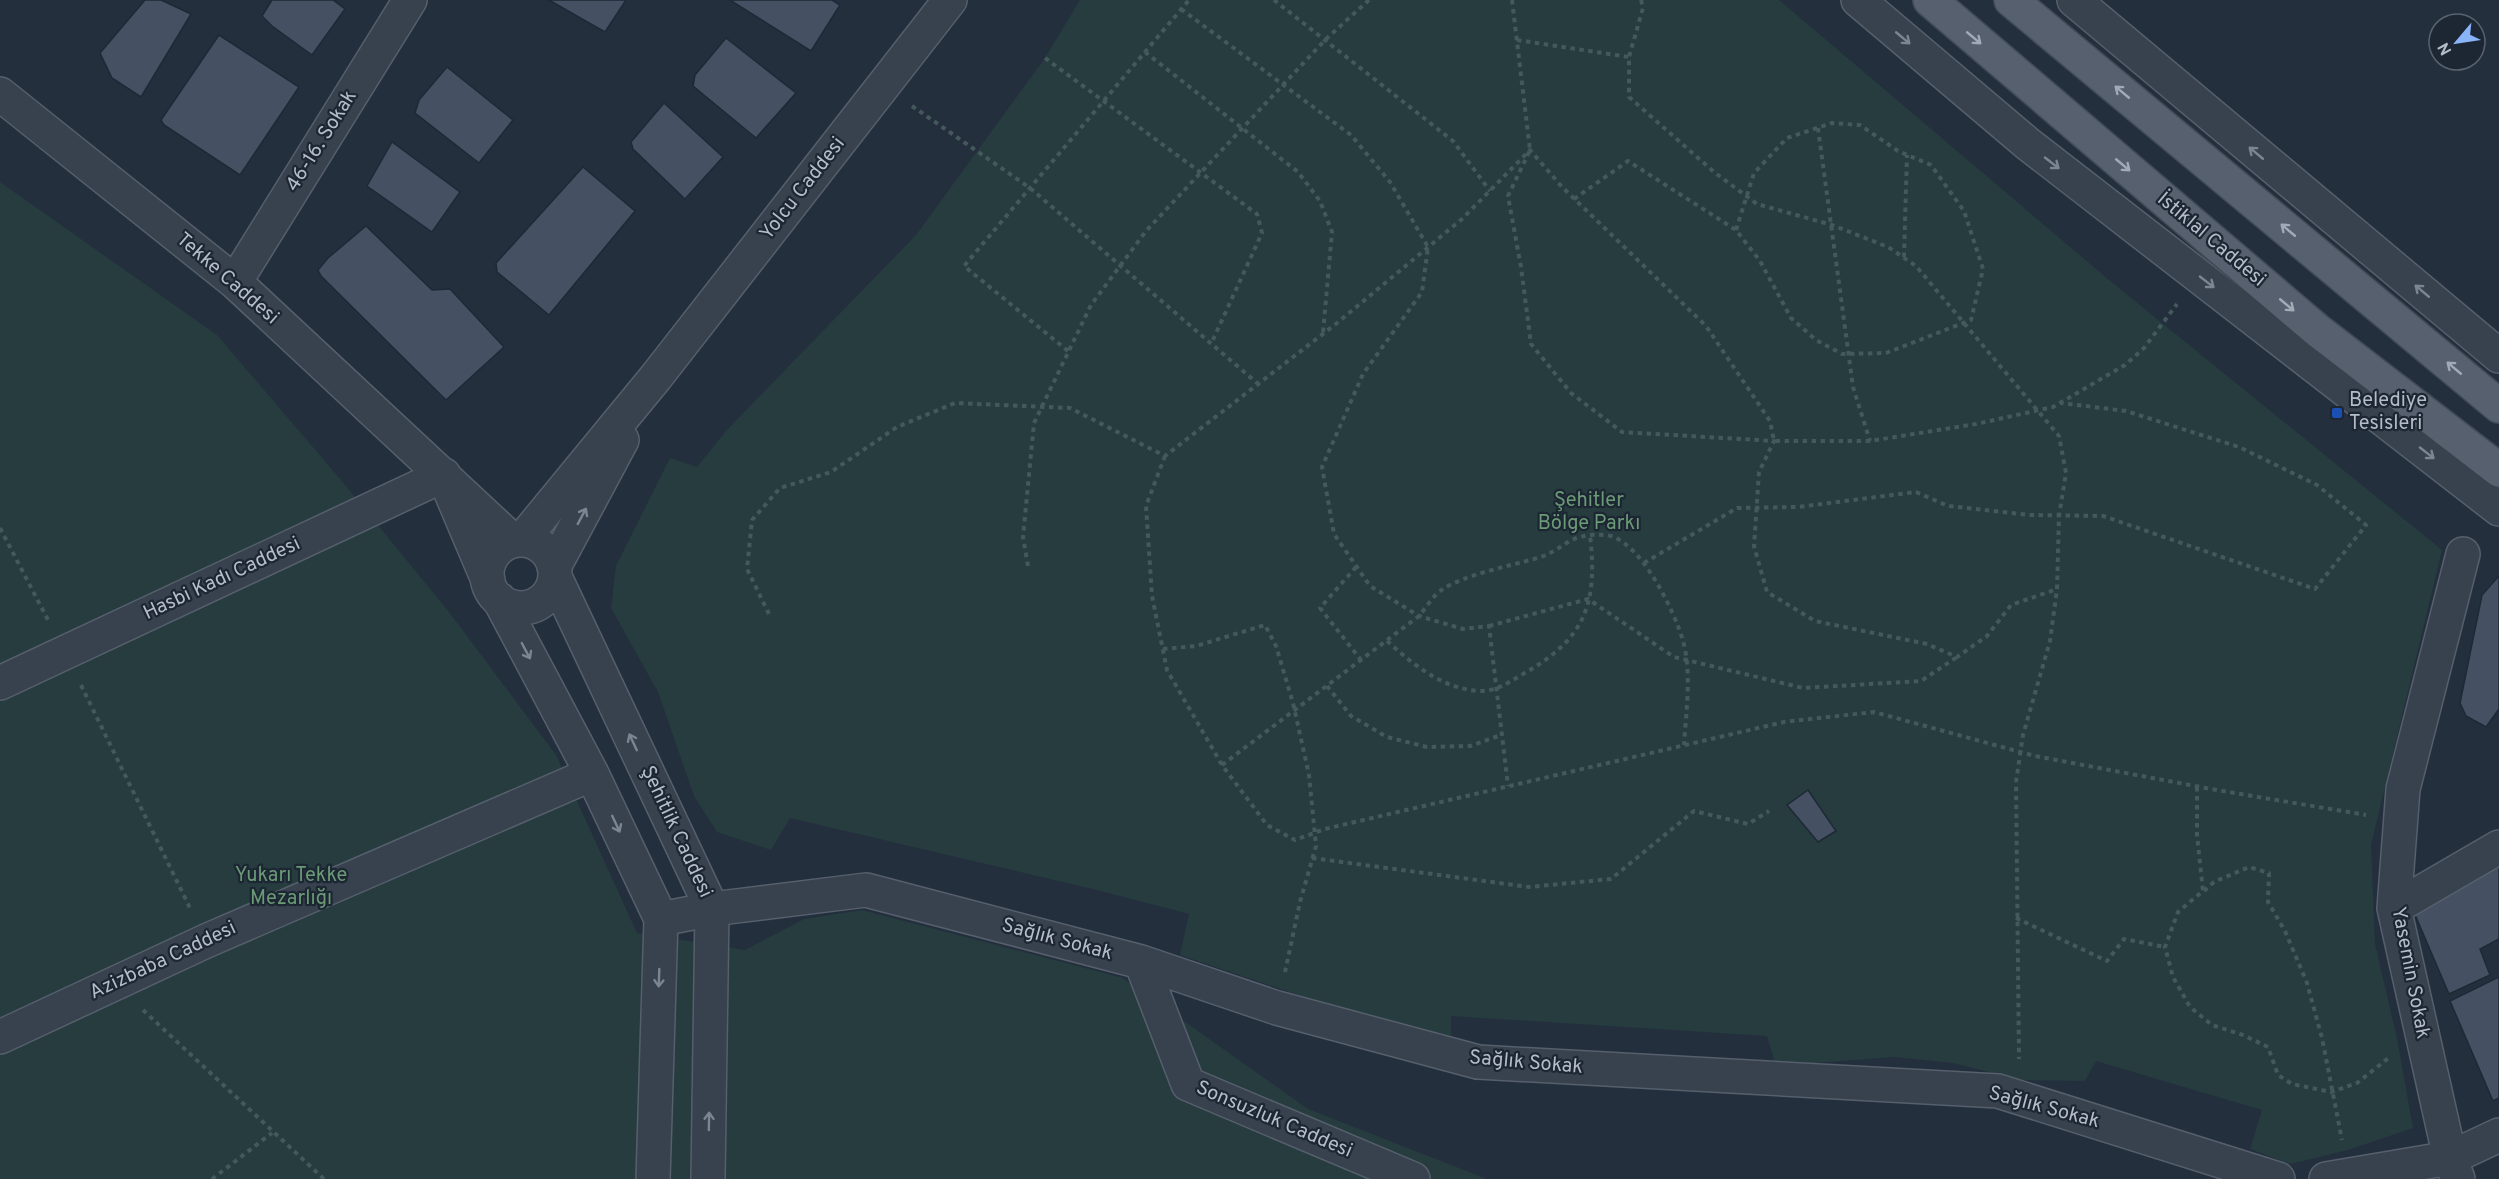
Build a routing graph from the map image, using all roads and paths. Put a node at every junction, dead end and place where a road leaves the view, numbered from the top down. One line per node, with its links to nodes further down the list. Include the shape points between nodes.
1 (410, 0): 37 (street, 46-16. Sokak)
2 (950, 0): 19 (street, Yolcu Caddesi)
3 (1189, 0): 12 (path)
4 (1274, 0): 13 (path)
5 (1369, 0): 13 (path)
6 (1512, 0): 14 (path)
7 (1641, 0): 16 (path, via 1643,8)
8 (1858, 0): 36 (street, one-way to 36, via 2028,144)
9 (1930, 0): 53 (main road, İstiklal Caddesi, one-way to 53, via 2317,330)
10 (2011, 0): 48 (main road, one-way to 10)
11 (2074, 0): 43 (street, one-way to 11)
12 (1182, 9): 15 (path); 18 (path)
13 (1326, 39): 18 (path); 28 (path, via 1453,141)
14 (1517, 40): 16 (path); 24 (path)
15 (1145, 52): 21 (path); 22 (path)
16 (1629, 57): 29 (path, via 1629,97)
17 (1045, 58): 21 (path)
18 (1283, 85): 22 (path); 33 (path, via 1351,135 1390,182)
19 (883, 86): 27 (path); 44 (street, Yolcu Caddesi)
20 (0, 94): 37 (street, Tekke Caddesi)
21 (1104, 100): 26 (path); 27 (path)
22 (1243, 128): 26 (path); 39 (path, via 1298,172 1320,201 1332,232)
23 (1818, 128): 25 (path, via 1832,123 1860,125); 29 (path, via 1787,138 1754,173); 31 (path)
24 (1530, 150): 28 (path); 30 (path); 50 (path, via 1508,196 1531,344 1571,393 1622,432)
25 (1906, 155): 34 (path); 38 (path, via 1931,165 1964,211 1983,269 1971,320)
26 (1202, 172): 35 (path); 40 (path, via 1257,214 1262,233)
27 (1030, 188): 35 (path); 41 (path, via 964,266)
28 (1490, 190): 33 (path)
29 (1747, 196): 31 (path, via 1757,204); 32 (path)
30 (1574, 199): 32 (path, via 1628,161); 50 (path, via 1707,326 1770,421)
31 (1832, 225): 34 (path); 42 (path)
32 (1736, 230): 42 (path, via 1760,261 1791,318 1816,340)
33 (1428, 247): 39 (path); 64 (path, via 1422,292 1363,374 1322,467 1334,534)
34 (1904, 257): 38 (path)
35 (1120, 265): 40 (path); 41 (path, via 1090,305)
36 (2198, 276): 46 (path, via 2144,348 2125,365); 56 (street, one-way to 56)
37 (235, 282): 54 (street, Tekke Caddesi)
38 (1965, 323): 42 (path, via 1886,353); 49 (path)
39 (1322, 334): 45 (path)
40 (1211, 344): 45 (path)
41 (1069, 351): 47 (path)
42 (1848, 355): 51 (path, via 1853,387)
43 (2499, 356)
44 (656, 377): 60 (street, Yolcu Caddesi); 65 (street, Yolcu Caddesi, one-way to 44)
45 (1257, 383): 52 (path)
46 (2060, 402): 49 (path); 57 (path, via 2126,411 2239,447 2317,485 2366,525 2315,589 2103,516)
47 (1043, 406): 52 (path, via 1070,408); 63 (path, via 1034,423 1024,526); 69 (path, via 955,403 897,427 831,472 780,488 752,520 747,569)
48 (2499, 406)
49 (2039, 410): 51 (path); 57 (path, via 2059,436 2066,473)
50 (1774, 441): 51 (path); 55 (path, via 1759,472)
51 (1870, 441)
52 (1166, 456): 73 (path, via 1146,506 1152,596)
53 (2499, 470)
54 (444, 475): 60 (street, Tekke Caddesi); 67 (street, Tekke Caddesi); 74 (street, Hasbi Kadı Caddesi)
55 (1757, 508): 57 (path, via 1798,507 1916,492 1948,506); 62 (path, via 1737,508); 75 (path, via 1754,546 1767,592 1815,621 1927,644)
56 (2499, 509)
57 (2059, 516): 66 (path)
58 (0, 528): 74 (path)
59 (1590, 535): 62 (path, via 1608,535); 68 (path, via 1594,570); 70 (path, via 1572,538 1543,557 1442,589)
60 (517, 540): 65 (street, via 540,545 552,559); 67 (street, via 497,550 491,558)
61 (2463, 554): 90 (street, Yasemin Sokak, via 2403,789)
62 (1644, 563): 76 (path, via 1653,574 1683,641)
63 (1028, 566)
64 (1356, 567): 70 (path, via 1370,586); 77 (path, via 1320,608)
65 (555, 572): 67 (street, via 548,595 530,607 508,605); 96 (street, Şehitlik Caddesi, one-way to 65)
66 (2057, 589): 75 (path, via 2011,605 1987,636); 84 (path, via 2050,641)
67 (493, 590): 86 (street, one-way to 86)
68 (1588, 599): 71 (path); 76 (path, via 1674,657); 80 (path, via 1583,622 1551,658)
69 (769, 614)
70 (1419, 616): 71 (path, via 1463,629); 72 (path)
71 (1489, 626): 80 (path)
72 (1387, 641): 77 (path); 80 (path, via 1417,667 1448,685)
73 (1163, 649): 81 (path, via 1196,646 1265,626 1276,646); 85 (path, via 1167,670)
74 (65, 652): 78 (street, Hasbi Kadı Caddesi); 99 (path)
75 (1957, 657): 76 (path, via 1921,681 1803,688)
76 (1685, 659): 83 (path)
77 (1361, 660): 79 (path)
78 (0, 683)
79 (1327, 686): 81 (path); 82 (path, via 1351,716 1387,737 1427,747 1470,746)
80 (1497, 690): 82 (path)
81 (1294, 711): 85 (path); 91 (path, via 1309,775)
82 (1501, 735): 87 (path)
83 (1684, 745): 84 (path, via 1784,722 1874,712); 87 (path)
84 (2021, 751): 88 (path); 97 (path, via 2016,782)
85 (1222, 765): 91 (path, via 1267,825 1295,840)
86 (592, 774): 98 (street, one-way to 98); 99 (street, Azizbaba Caddesi)
87 (1508, 786): 91 (path)
88 (2197, 787): 90 (path, via 2359,812); 94 (path)
89 (1769, 811): 93 (path, via 1748,824 1694,811 1611,879 1529,887)
90 (2400, 828): 95 (street, Yasemin Sokak)
91 (1315, 833): 93 (path)
92 (2499, 847): 95 (street)
93 (1312, 858): 103 (path)
94 (2203, 891): 100 (path, via 2178,912); 107 (path, via 2214,882 2250,867 2269,873 2268,902 2307,983)
95 (2394, 908): 104 (street, Yasemin Sokak)
96 (712, 909): 98 (street, Sağlık Sokak); 101 (street, Sağlık Sokak, via 866,890); 115 (street, Şehitlik Caddesi, one-way to 96)
97 (2016, 918): 100 (path, via 2107,961 2124,939); 106 (path, via 2019,1063)
98 (661, 919): 114 (street, one-way to 114)
99 (206, 941): 102 (street, Azizbaba Caddesi)
100 (2165, 947): 107 (path, via 2173,977 2190,1007 2212,1025 2268,1047 2278,1075 2292,1084)
101 (1140, 962): 103 (street, Sağlık Sokak); 116 (street, Sonsuzluk Caddesi, via 1188,1084)
102 (115, 984): 105 (street, Azizbaba Caddesi); 108 (path)
103 (1277, 1008): 106 (street, Sağlık Sokak, via 1478,1062)
104 (2422, 1031): 107 (path, via 2357,1083); 110 (street, Yasemin Sokak)
105 (0, 1037)
106 (1998, 1091): 117 (street, Sağlık Sokak)
107 (2331, 1092): 111 (path)
108 (272, 1133): 112 (path); 113 (path)
109 (2499, 1135): 110 (street)
110 (2454, 1168): 111 (street)
111 (2338, 1177)
112 (212, 1179)
113 (324, 1179)
114 (653, 1179)
115 (708, 1179)
116 (1413, 1179)
117 (2278, 1179)

